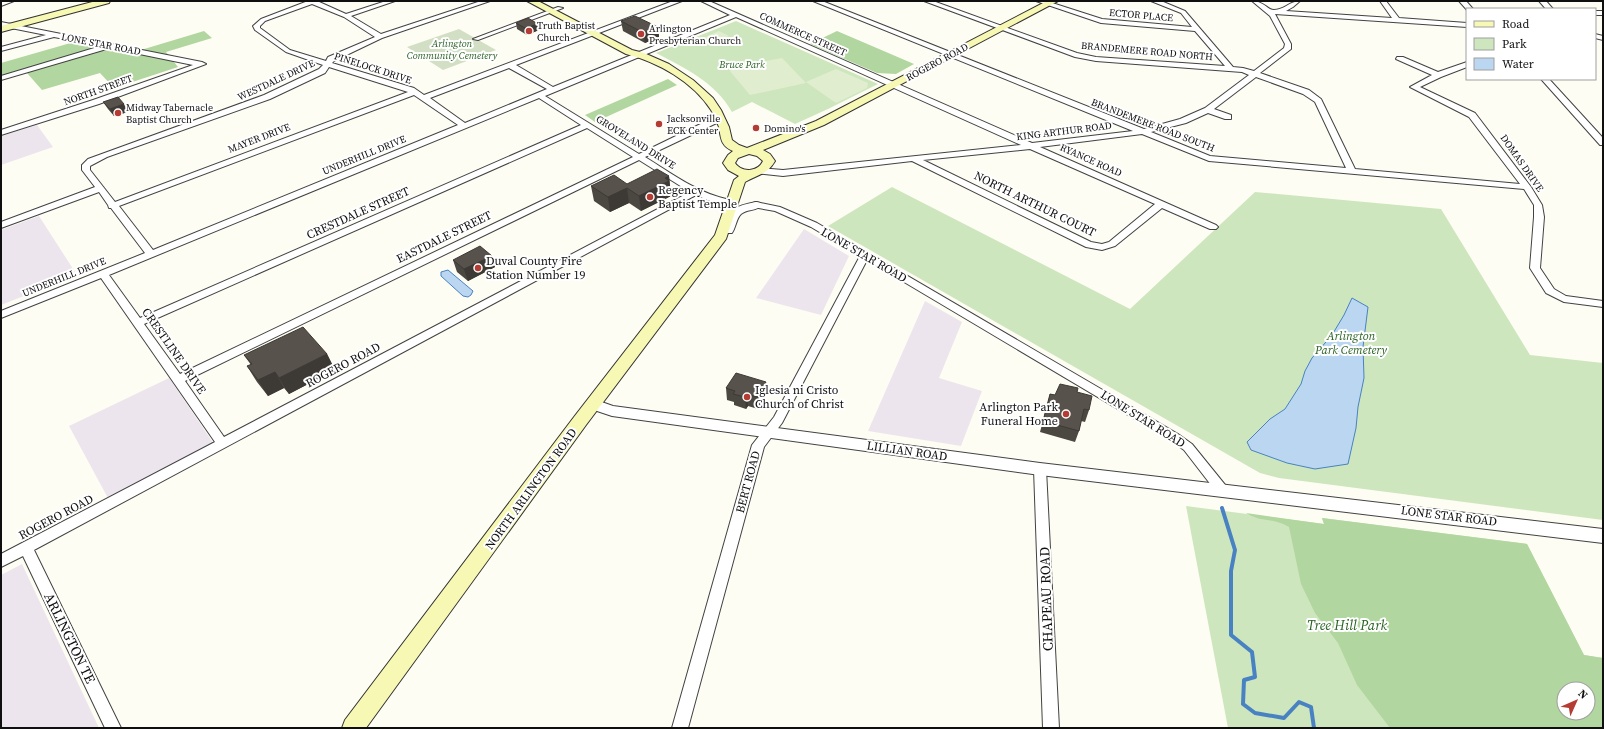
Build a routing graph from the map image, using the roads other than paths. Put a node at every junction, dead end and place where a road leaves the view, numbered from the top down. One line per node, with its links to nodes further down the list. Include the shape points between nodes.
1 (11, 1): 17 (street)
2 (106, 1): 25 (main road)
3 (312, 1): 21 (street); 39 (street, PINELOCK DRIVE, via 263,20 256,26 288,51)
4 (392, 1): 21 (street)
5 (487, 1): 31 (street, WESTDALE DRIVE)
6 (531, 1): 18 (main road)
7 (545, 1): 18 (main road)
8 (679, 1): 29 (street)
9 (704, 1): 20 (street, COMMERCE STREET)
10 (816, 1): 36 (street, BRANDEMERE ROAD SOUTH)
11 (927, 1): 27 (street, BRANDEMERE ROAD NORTH)
12 (1154, 1): 28 (street, via 1179,9)
13 (1255, 1): 19 (street)
14 (1297, 1): 19 (street, via 1284,10)
15 (1383, 1): 22 (street)
16 (1047, 2): 27 (main road, ROGERO ROAD); 28 (street, ECTOR PLACE, via 1091,19 1111,23)
17 (1, 4)
18 (556, 10): 29 (main road); 32 (street)
19 (1272, 12): 22 (street); 43 (street, KING ARTHUR ROAD, via 1288,44 1287,49)
20 (736, 15): 35 (street, UNDERHILL DRIVE); 47 (street, COMMERCE STREET)
21 (346, 16): 31 (street)
22 (1397, 20): 24 (street)
23 (1, 24): 25 (street, LONE STAR ROAD)
24 (1466, 25)
25 (12, 26): 26 (main road); 30 (street, LONE STAR ROAD)
26 (1, 29)
27 (1002, 29): 36 (main road, ROGERO ROAD); 42 (street, BRANDEMERE ROAD NORTH, via 1081,56)
28 (1197, 29): 42 (street)
29 (598, 32): 35 (main road, via 629,52); 41 (street)
30 (54, 35): 33 (street, LONE STAR ROAD); 34 (street)
31 (380, 37): 39 (street, WESTDALE DRIVE, via 331,59)
32 (476, 39)
33 (112, 46): 38 (street, LONE STAR ROAD); 45 (street)
34 (1, 49)
35 (641, 54): 48 (street, UNDERHILL DRIVE); 54 (main road, via 693,85 709,100)
36 (950, 56): 47 (main road, ROGERO ROAD); 58 (street, BRANDEMERE ROAD SOUTH)
37 (1400, 59): 44 (street)
38 (202, 64): 59 (street, NORTH STREET)
39 (327, 64): 49 (street, PINELOCK DRIVE); 72 (street, WESTDALE DRIVE, via 322,70 267,97 104,154 91,161 86,165 86,170)
40 (1466, 64): 44 (street, DOMAS DRIVE)
41 (510, 65): 48 (street); 51 (street)
42 (1230, 68): 43 (street, BRANDEMERE ROAD NORTH)
43 (1255, 74): 52 (street, KING ARTHUR ROAD); 70 (street, BRANDEMERE ROAD NORTH, via 1313,96 1318,101)
44 (1438, 75): 71 (street, DOMAS DRIVE, via 1414,87 1472,115)
45 (1, 78)
46 (1546, 80): 61 (street)
47 (894, 85): 55 (main road, ROGERO ROAD); 62 (street, RYANCE ROAD)
48 (553, 90): 50 (street, UNDERHILL DRIVE)
49 (414, 92): 51 (street, PINELOCK DRIVE); 78 (street, MAYER DRIVE)
50 (540, 96): 56 (street, GROVELAND DRIVE); 57 (street, UNDERHILL DRIVE)
51 (424, 98): 57 (street, PINELOCK DRIVE)
52 (1208, 110): 53 (street); 58 (street, KING ARTHUR ROAD, via 1183,121)
53 (1228, 117)
54 (720, 118): 60 (main road); 64 (street, EASTDALE STREET)
55 (820, 123): 63 (main road, ROGERO ROAD); 66 (main road, ROGERO ROAD, via 809,132 772,150)
56 (588, 125): 64 (street, GROVELAND DRIVE); 87 (street, CRESTDALE STREET)
57 (464, 126): 82 (street, UNDERHILL DRIVE)
58 (1141, 132): 62 (street, KING ARTHUR ROAD); 70 (street, BRANDEMERE ROAD SOUTH, via 1209,158)
59 (1, 133)
60 (725, 133): 63 (main road, via 729,144); 67 (main road, via 720,139 721,144 729,154)
61 (1603, 143)
62 (1031, 146): 65 (street, KING ARTHUR ROAD); 76 (street, RYANCE ROAD)
63 (749, 151): 66 (main road, via 760,153); 67 (main road, ROGERO ROAD, via 735,154)
64 (639, 157): 73 (street, GROVELAND DRIVE); 88 (street, EASTDALE STREET)
65 (914, 159): 69 (street, KING ARTHUR ROAD); 76 (street, NORTH ARTHUR COURT, via 1089,245 1102,247 1112,244)
66 (768, 160): 68 (main road, ROGERO ROAD, via 765,168); 69 (street, KING ARTHUR ROAD, via 777,167)
67 (732, 164): 68 (main road, via 743,173); 75 (main road, NORTH ARLINGTON ROAD, via 733,175)
68 (755, 172): 69 (street, KING ARTHUR ROAD); 74 (main road, NORTH ARLINGTON ROAD, via 740,180)
69 (798, 172)
70 (1352, 172): 71 (street, BRANDEMERE ROAD SOUTH)
71 (1527, 187): 85 (street, DOMAS DRIVE, via 1538,205 1535,268 1550,291 1564,299)
72 (99, 189): 78 (street); 79 (street)
73 (696, 192): 75 (street, GROVELAND DRIVE); 91 (street, ROGERO ROAD)
74 (735, 196): 77 (street, via 741,201); 81 (main road, NORTH ARLINGTON ROAD, via 721,236)
75 (723, 201): 81 (main road, NORTH ARLINGTON ROAD, via 710,237)
76 (1161, 204): 80 (street, RYANCE ROAD)
77 (756, 205): 81 (street, via 737,210 726,237); 83 (street, LONE STAR ROAD, via 795,216)
78 (112, 206): 82 (street)
79 (1, 225)
80 (1213, 227)
81 (713, 247): 89 (main road, NORTH ARLINGTON ROAD)
82 (151, 254): 84 (street, UNDERHILL DRIVE)
83 (865, 256): 90 (street, BERT ROAD, via 778,420); 93 (street, LONE STAR ROAD, via 1174,437 1188,447)
84 (103, 274): 86 (street, UNDERHILL DRIVE); 87 (street, CRESTLINE DRIVE)
85 (1603, 304)
86 (1, 315)
87 (138, 323): 88 (street, CRESTLINE DRIVE)
88 (178, 379): 91 (street, CRESTLINE DRIVE)
89 (593, 404): 90 (street, LILLIAN ROAD, via 612,411); 98 (main road, NORTH ARLINGTON ROAD)
90 (768, 432): 92 (street, LILLIAN ROAD); 99 (street, BERT ROAD, via 758,445)
91 (223, 444): 95 (street, ROGERO ROAD)
92 (1040, 469): 93 (street, LILLIAN ROAD); 100 (street, CHAPEAU ROAD)
93 (1222, 490): 94 (street, LONE STAR ROAD)
94 (1603, 536)
95 (26, 548): 96 (street, ROGERO ROAD); 97 (street, ARLINGTON TE)
96 (1, 561)
97 (113, 728)
98 (353, 728)
99 (680, 728)
100 (1051, 728)

